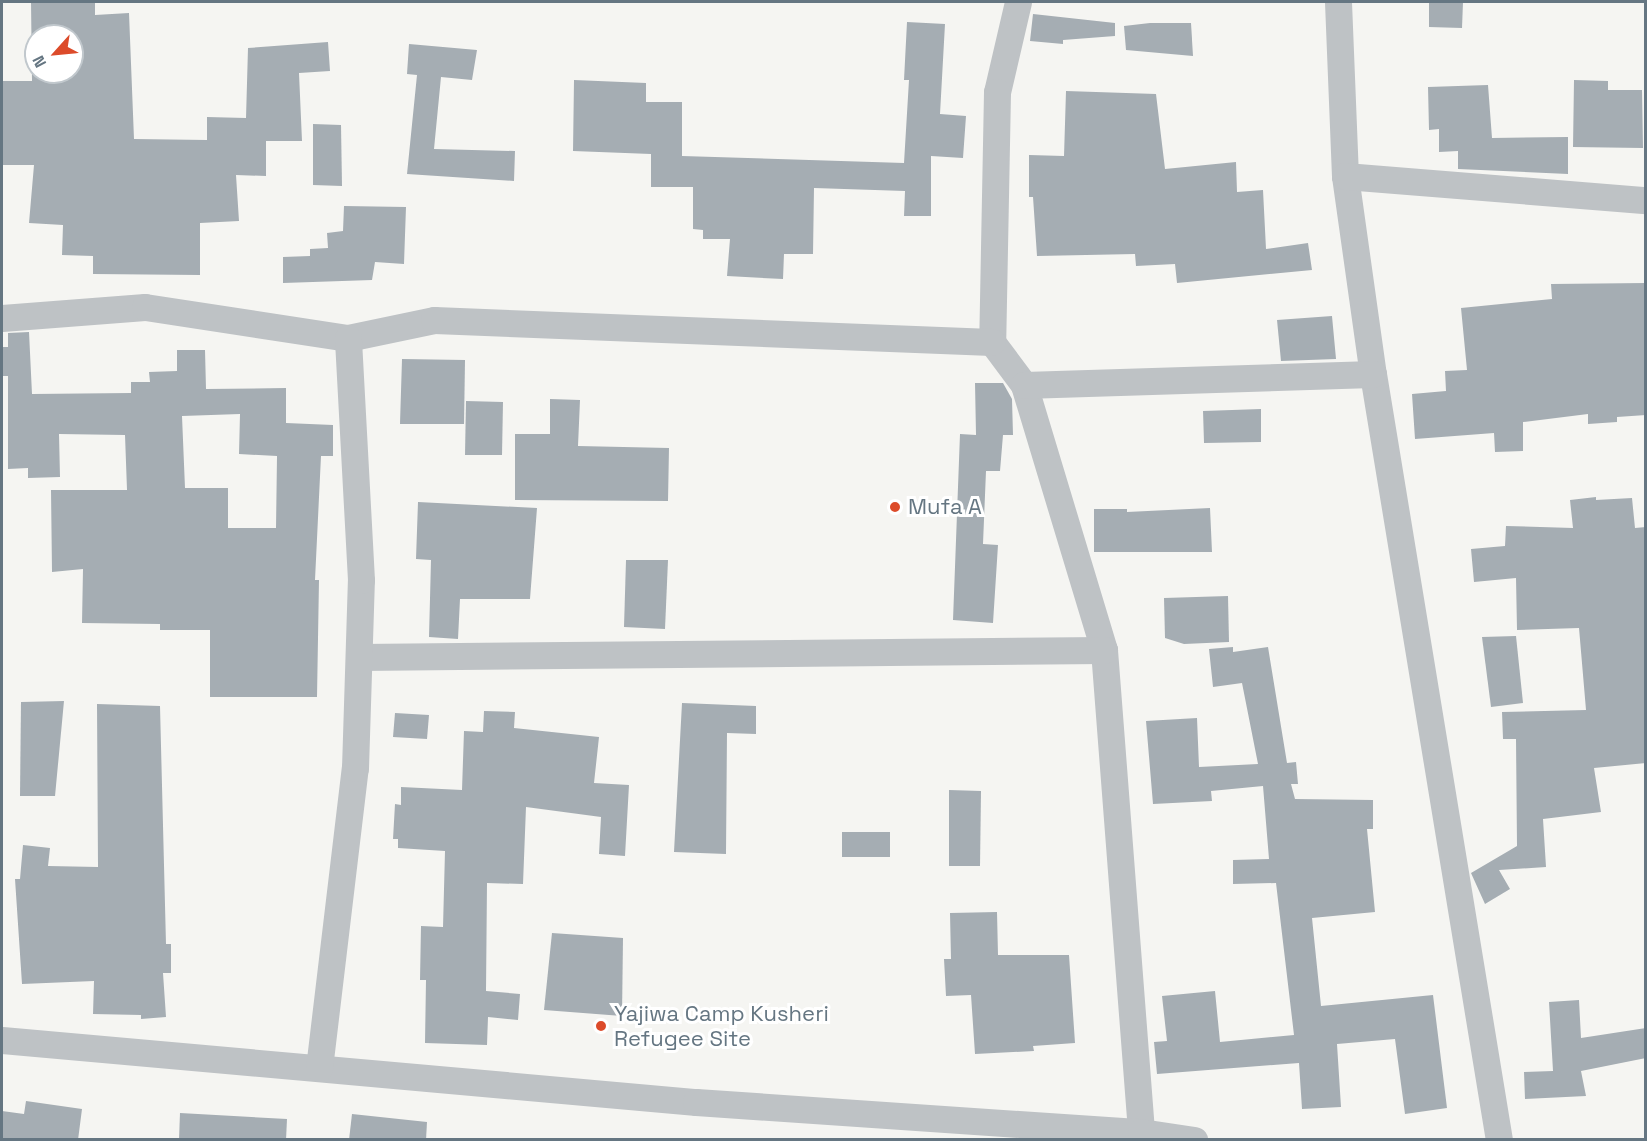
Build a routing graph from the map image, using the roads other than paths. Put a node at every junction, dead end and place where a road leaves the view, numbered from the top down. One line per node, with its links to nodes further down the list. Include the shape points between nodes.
1 (1018, 2): 7 (street, via 998,92)
2 (1338, 2): 3 (street)
3 (1346, 176): 4 (street); 8 (street)
4 (1646, 200)
5 (2, 318): 6 (street, via 145,307)
6 (348, 338): 7 (street, via 434,320); 11 (street, via 362,580)
7 (992, 342): 9 (street)
8 (1372, 374): 9 (street); 16 (street)
9 (1024, 385): 10 (street)
10 (1104, 650): 11 (street); 14 (street)
11 (359, 657): 13 (street, via 355,768)
12 (2, 1040): 13 (street)
13 (319, 1068): 14 (street, via 696,1102)
14 (1141, 1132): 15 (street)
15 (1194, 1140)
16 (1499, 1140)

